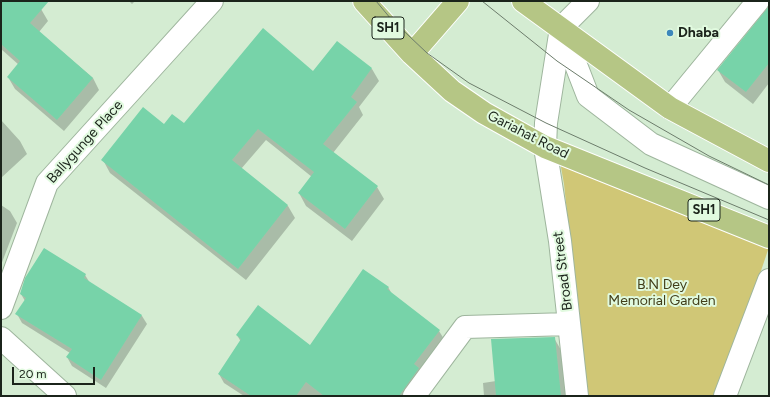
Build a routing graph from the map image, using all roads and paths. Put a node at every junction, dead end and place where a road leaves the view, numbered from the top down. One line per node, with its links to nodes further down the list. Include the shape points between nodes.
1 (212, 1): 15 (street, Ballygunge Place, via 46,183)
2 (364, 1): 8 (main road, Gariahat Road / SH1)
3 (458, 1): 8 (main road)
4 (523, 1): 7 (main road)
5 (588, 1): 7 (street)
6 (758, 1): 9 (street)
7 (561, 28): 9 (main road); 10 (street, Broad Street, via 546,123); 12 (street, via 588,96 651,144)
8 (412, 54): 10 (main road, Gariahat Road / SH1, via 452,91 484,113)
9 (670, 108): 11 (main road)
10 (545, 147): 13 (main road, Gariahat Road / SH1); 16 (street, Broad Street, via 560,241)
11 (769, 161)
12 (769, 198)
13 (769, 237)
14 (769, 280): 21 (street)
15 (1, 308)
16 (569, 324): 19 (street, via 465,327); 20 (street, Broad Street)
17 (1, 338): 18 (street)
18 (66, 396)
19 (414, 396)
20 (577, 396)
21 (725, 396)

